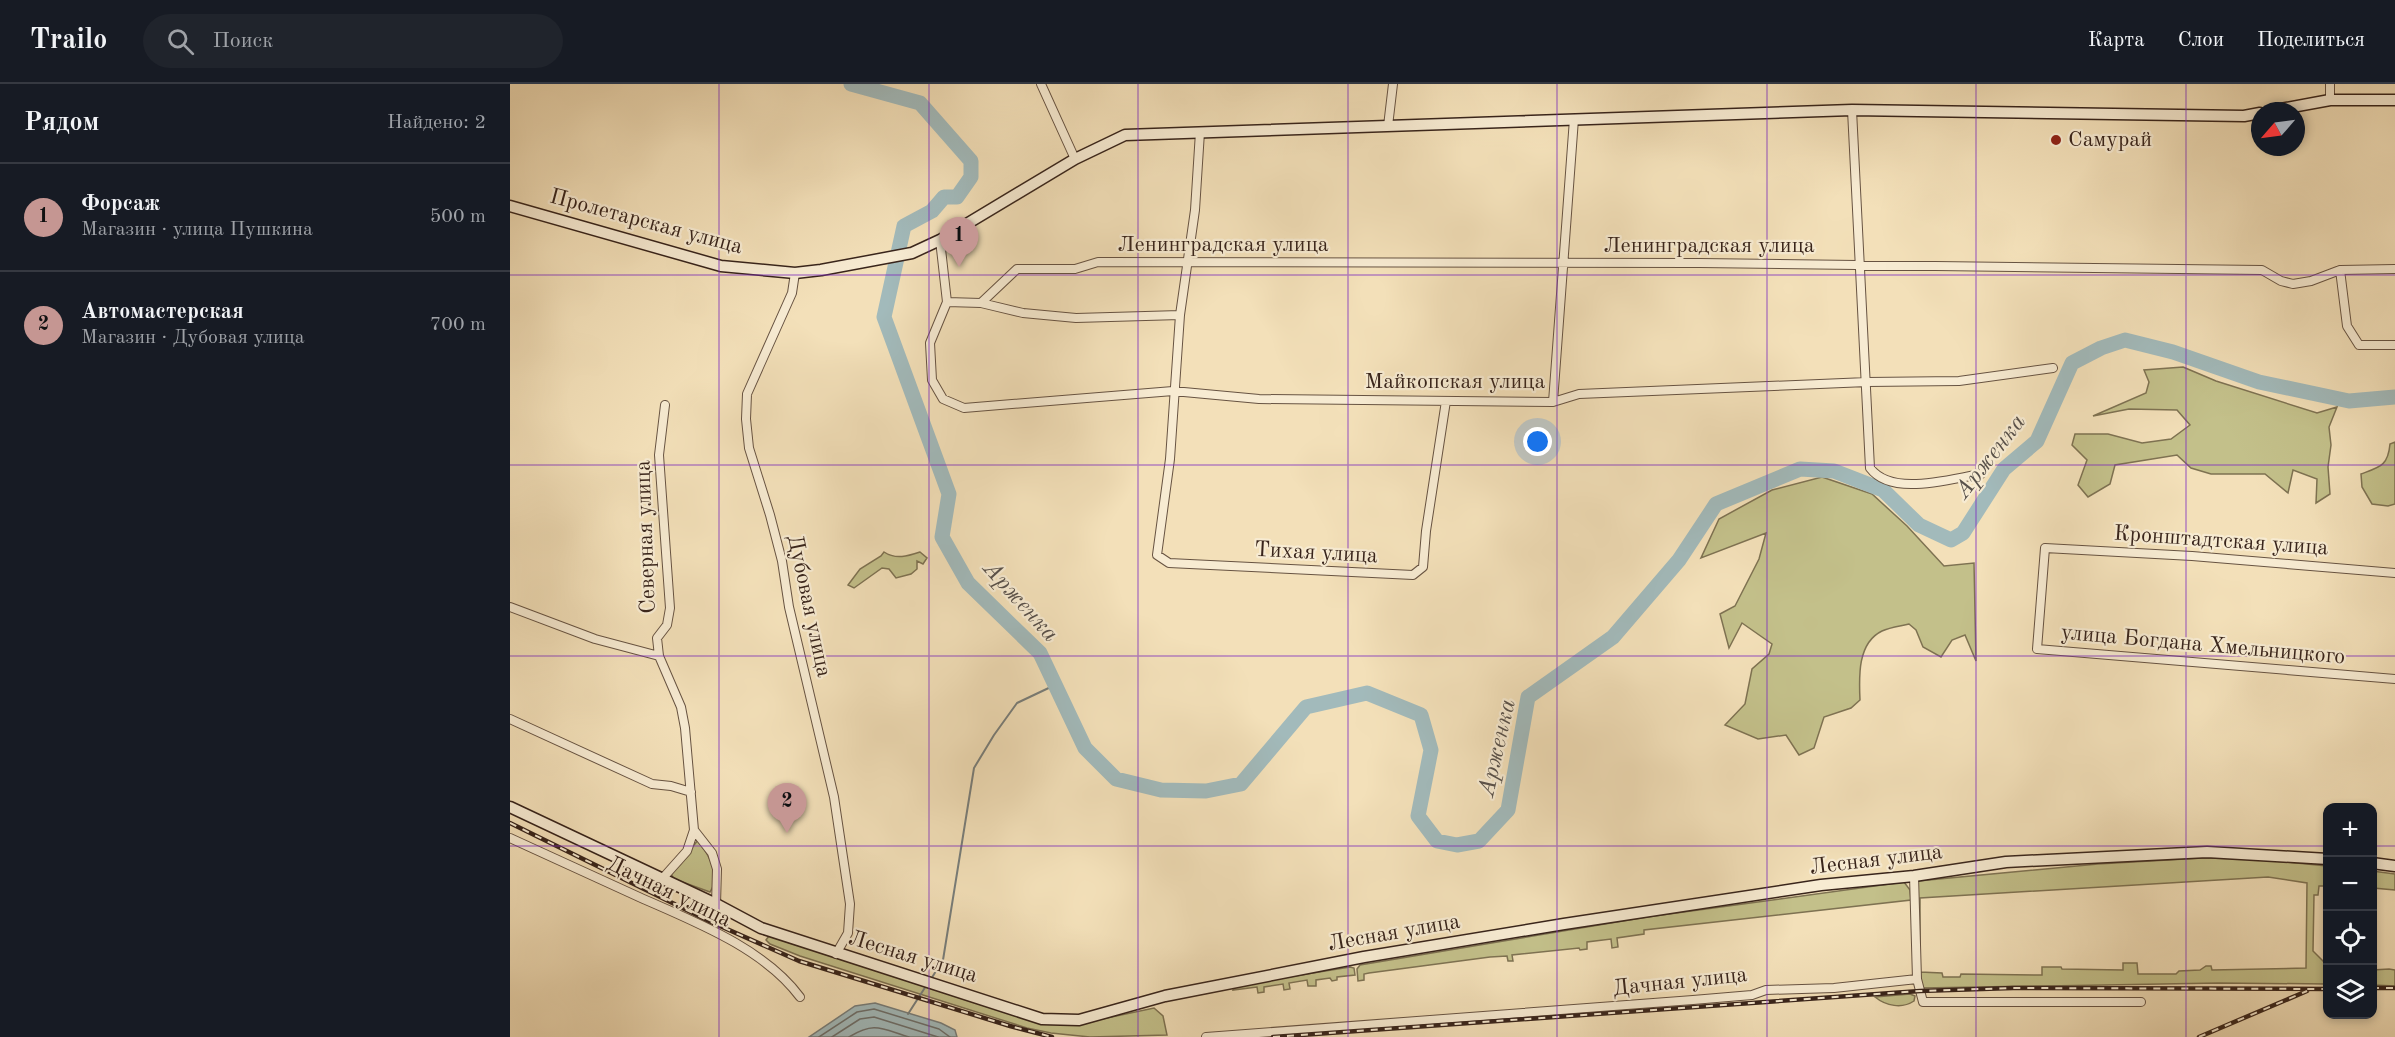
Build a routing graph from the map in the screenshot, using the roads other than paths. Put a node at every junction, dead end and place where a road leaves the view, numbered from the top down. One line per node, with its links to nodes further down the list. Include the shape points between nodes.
1 (1041, 84): 12 (street)
2 (1393, 84): 10 (street)
3 (2330, 84): 4 (street)
4 (2330, 100): 5 (main road); 6 (main road)
5 (2395, 100)
6 (2305, 105)
7 (1852, 110): 8 (main road, Пролетарская улица); 9 (main road, Пролетарская улица); 17 (street)
8 (2251, 115)
9 (1574, 119): 10 (main road, Пролетарская улица); 16 (street)
10 (1388, 126): 11 (main road, Пролетарская улица)
11 (1200, 132): 12 (main road, Пролетарская улица, via 1125,135); 15 (street)
12 (1076, 159): 14 (main road, Пролетарская улица)
13 (510, 206): 20 (main road, Пролетарская улица, via 722,266)
14 (940, 240): 20 (main road, Пролетарская улица, via 912,253); 21 (street)
15 (1188, 263): 16 (street, Ленинградская улица); 22 (street, Ленинградская улица, via 1098,262 1075,268 1017,269); 23 (street)
16 (1562, 263): 17 (street, Ленинградская улица); 29 (street)
17 (1859, 265): 19 (street, Ленинградская улица, via 2262,270 2293,284); 26 (street)
18 (2395, 269): 19 (street, Ленинградская улица)
19 (2340, 270): 24 (street, via 2347,326 2359,345)
20 (795, 273): 48 (street, Дубовая улица, via 792,293 747,394 746,419 749,448 773,526 834,797 850,904 848,933)
21 (947, 302): 22 (street); 27 (street, Майкопская улица, via 930,343 932,380 943,399 964,408)
22 (981, 303): 23 (street, via 1023,314 1076,318)
23 (1180, 315): 27 (street)
24 (2395, 345)
25 (2053, 368): 26 (street, Майкопская улица, via 1959,381)
26 (1867, 382): 29 (street, Майкопская улица, via 1579,394); 31 (street, via 1870,468 1878,478 1905,485)
27 (1173, 391): 28 (street, Майкопская улица, via 1258,399); 28 (street, Тихая улица, via 1170,459 1156,555 1169,563 1218,567 1413,575 1423,567)
28 (1446, 401): 29 (street, Майкопская улица)
29 (1553, 402)
30 (665, 405): 35 (street, Северная улица, via 659,455 670,608 667,625 657,638)
31 (1981, 474)
32 (2045, 548): 33 (street, Кронштадтская улица); 36 (street, улица Богдана Хмельницкого, via 2037,649)
33 (2395, 573)
34 (510, 607): 35 (street, via 595,639)
35 (659, 656): 38 (street, via 681,707)
36 (2395, 679)
37 (510, 719): 38 (street, via 652,784)
38 (691, 792): 40 (street)
39 (510, 807): 46 (main road, Лесная улица)
40 (694, 830): 46 (street, via 687,851); 47 (street, via 715,862)
41 (510, 838): 50 (street, Дачная улица, via 690,920 753,954 784,978)
42 (2323, 859): 45 (main road, Лесная улица, via 2207,852 2007,862)
43 (2377, 864): 44 (main road)
44 (2395, 866)
45 (1914, 876): 48 (main road, Лесная улица, via 1821,885 1364,957 1165,996 1079,1020 1042,1019); 49 (street)
46 (662, 879): 47 (main road, Лесная улица)
47 (716, 904): 48 (main road, Лесная улица, via 761,928)
48 (836, 954)
49 (1917, 979): 51 (street, via 1923,1002); 52 (street, Дачная улица)
50 (800, 997)
51 (2141, 1002)
52 (1206, 1037)

